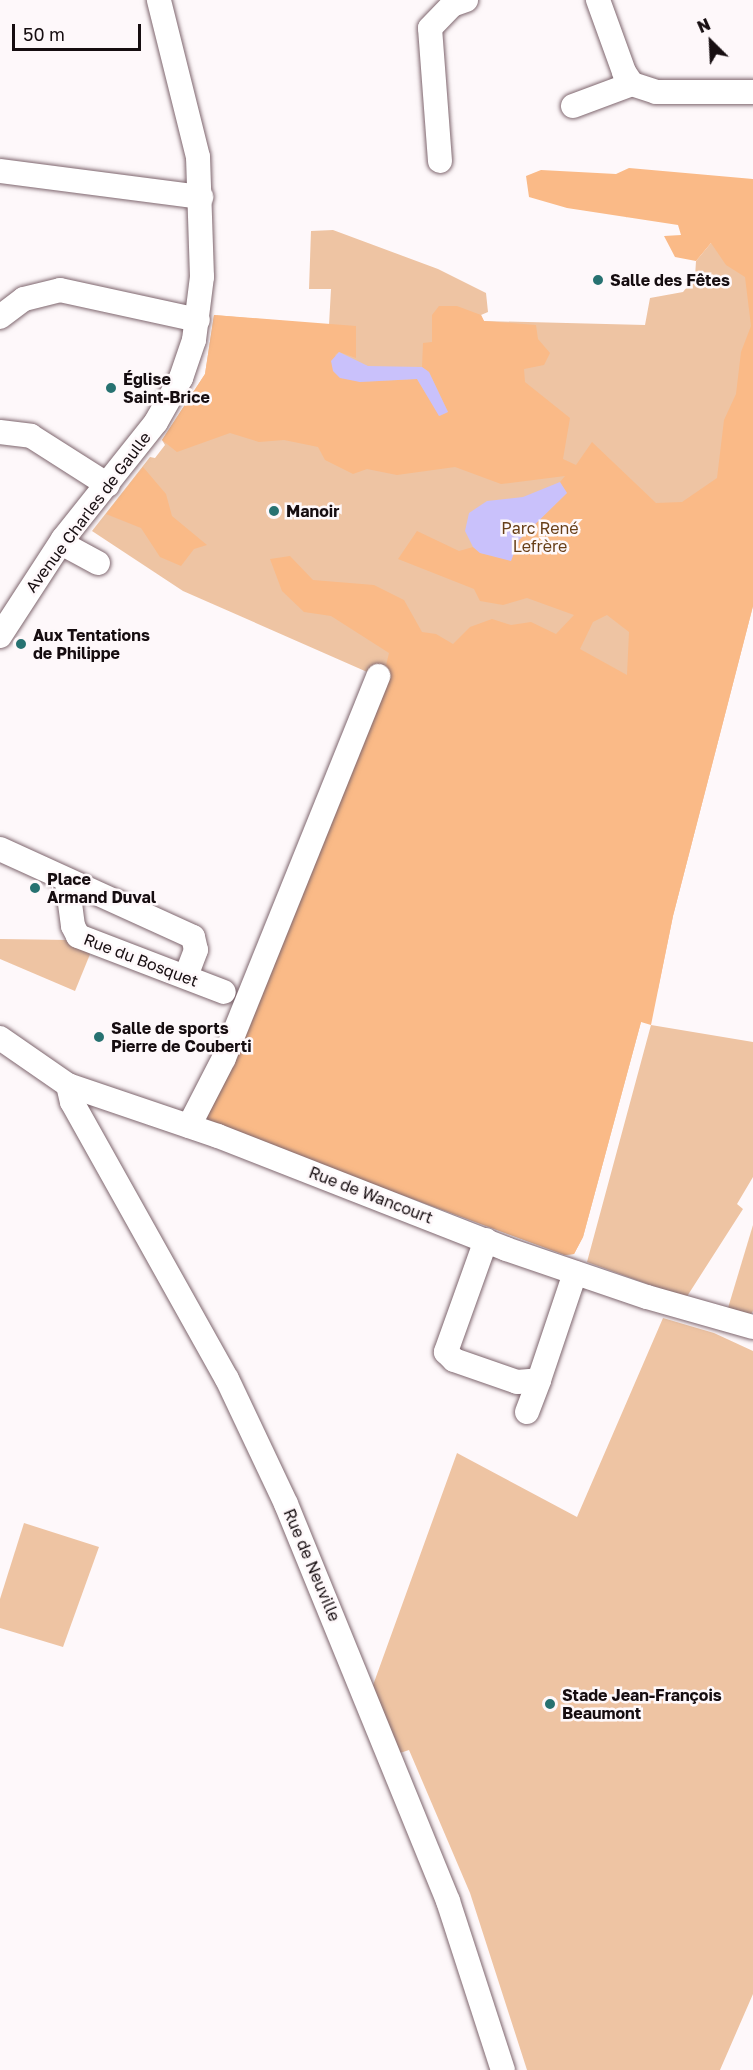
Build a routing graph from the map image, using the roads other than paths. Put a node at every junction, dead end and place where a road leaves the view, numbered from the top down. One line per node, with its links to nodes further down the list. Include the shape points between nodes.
1 (159, 0): 9 (street, Avenue Charles de Gaulle, via 198,157)
2 (465, 0): 7 (street, via 452,5 430,28)
3 (598, 0): 4 (street)
4 (632, 84): 5 (street, via 656,92); 6 (street)
5 (753, 92)
6 (573, 106)
7 (440, 161)
8 (0, 171): 9 (street)
9 (201, 197): 11 (street, Avenue Charles de Gaulle)
10 (0, 317): 11 (street, via 24,299 60,290)
11 (198, 320): 13 (street, Avenue Charles de Gaulle, via 181,378 156,422)
12 (0, 432): 13 (street, via 31,436)
13 (108, 484): 14 (street, Avenue Charles de Gaulle)
14 (61, 543): 15 (street); 16 (street, Avenue Charles de Gaulle)
15 (99, 563)
16 (0, 636)
17 (378, 676): 24 (street, via 224,1058)
18 (0, 849): 19 (street)
19 (67, 881): 20 (street, Rue du Bosquet, via 75,934); 20 (street, via 193,937 196,950)
20 (186, 976): 21 (street, Rue du Bosquet)
21 (224, 992)
22 (0, 1038): 23 (street, Rue de Wancourt)
23 (68, 1085): 24 (street, Rue de Wancourt); 30 (street, Rue de Neuville, via 72,1102 227,1379 286,1503 447,1901)
24 (189, 1126): 25 (street, Rue de Wancourt)
25 (486, 1240): 26 (street, Rue de Wancourt); 28 (street, via 446,1352 454,1360 517,1382)
26 (575, 1273): 27 (street, Rue de Wancourt); 28 (street)
27 (753, 1327)
28 (539, 1380): 29 (street)
29 (527, 1412)
30 (503, 2070)

